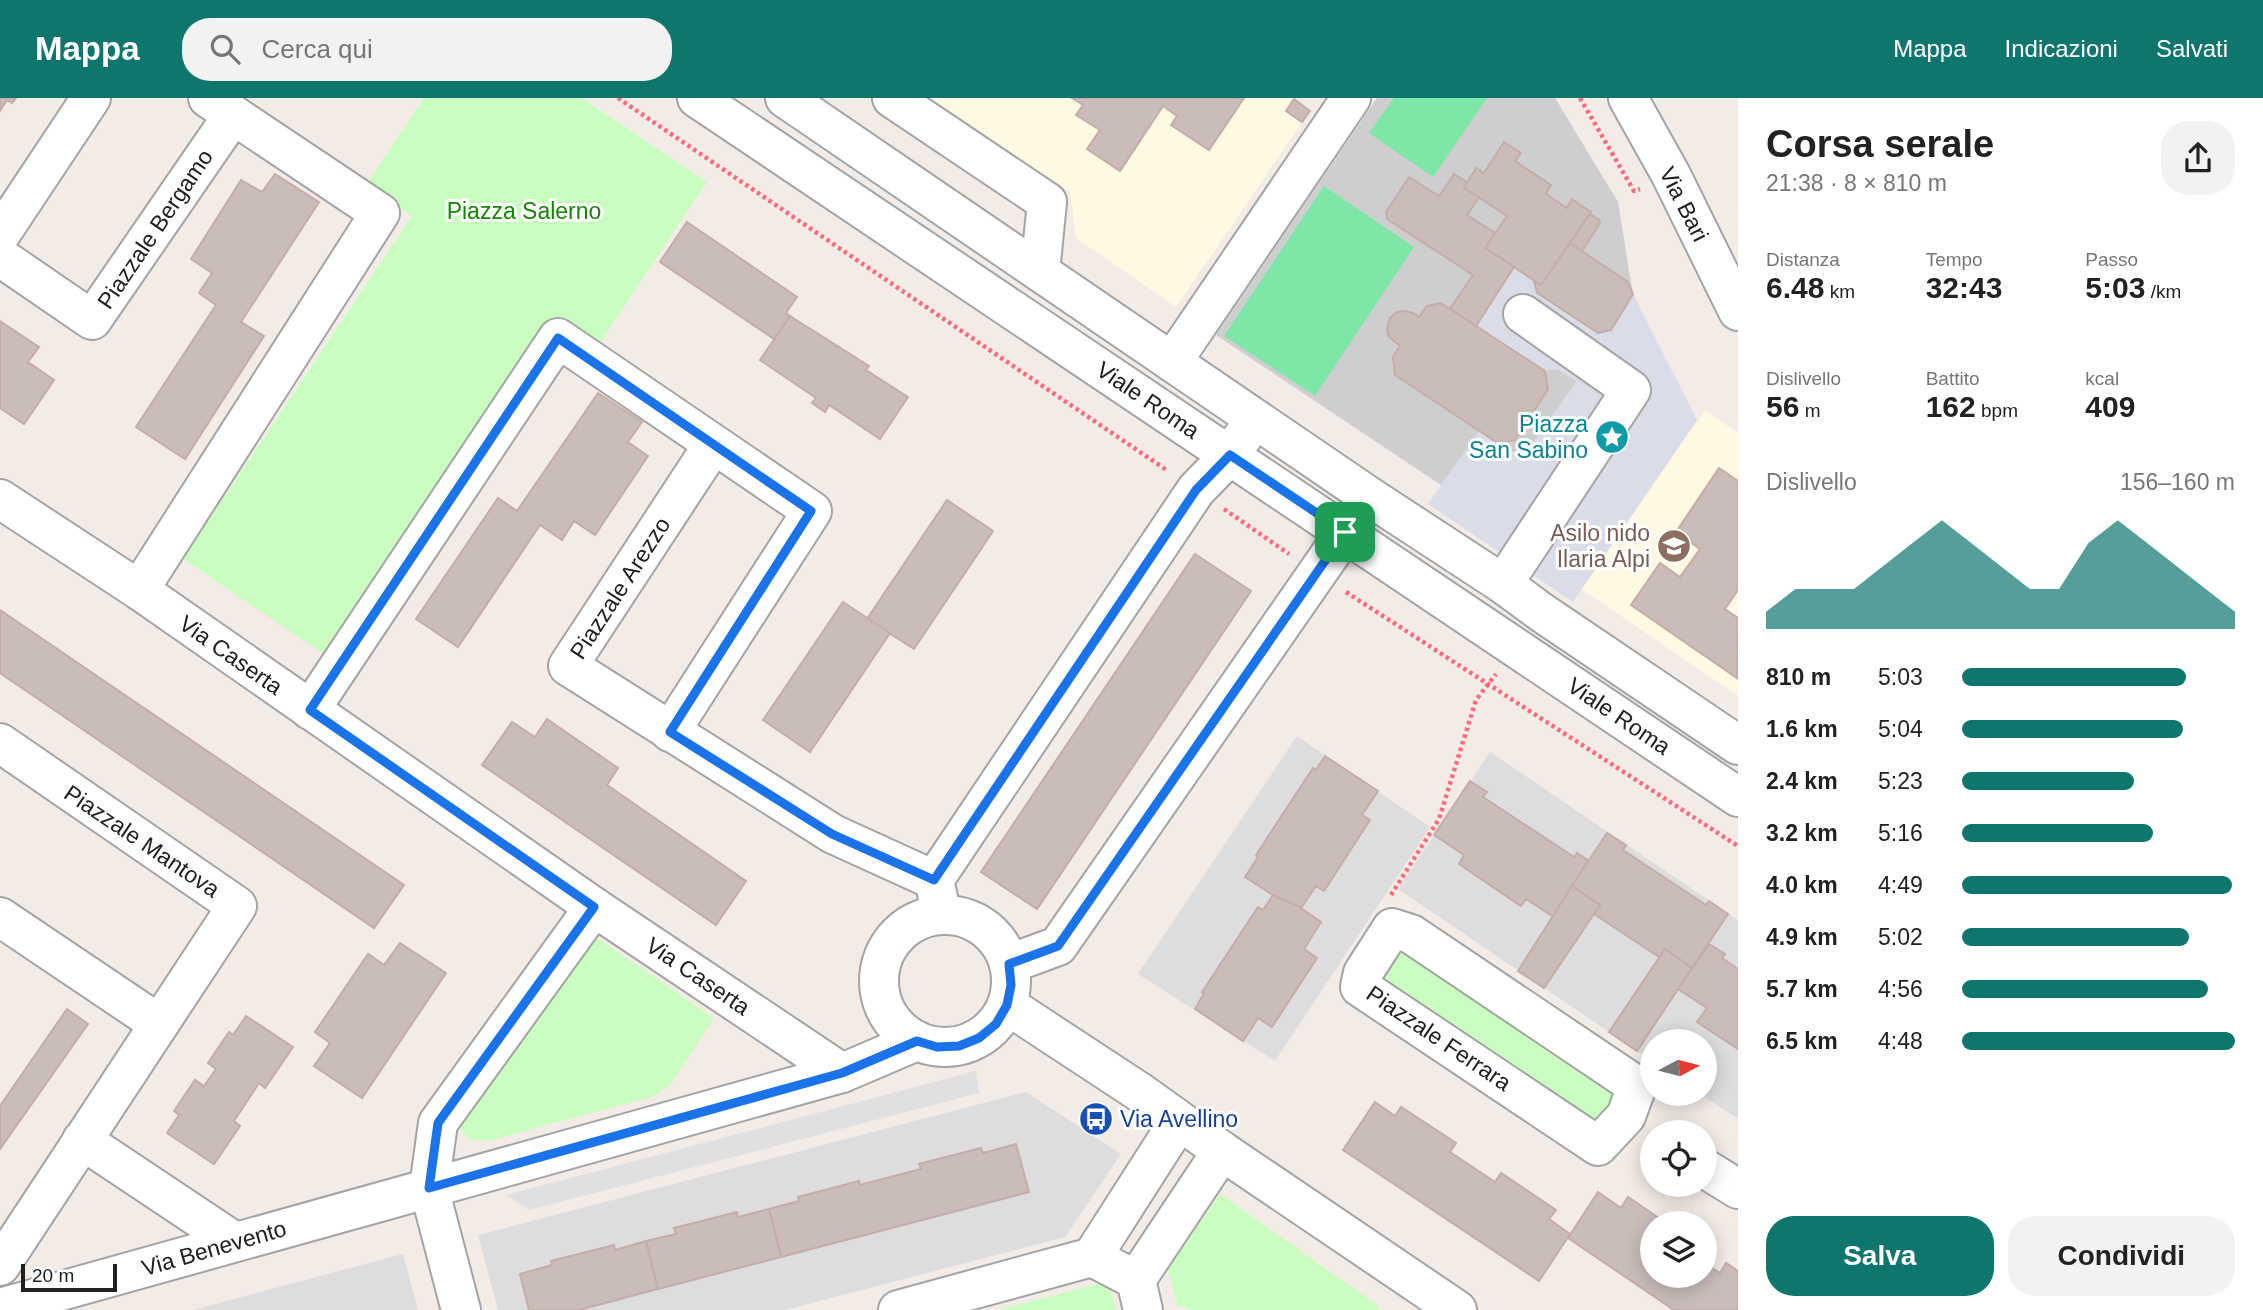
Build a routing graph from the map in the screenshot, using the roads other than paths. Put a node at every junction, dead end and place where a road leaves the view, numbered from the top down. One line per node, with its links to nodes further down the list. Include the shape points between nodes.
1 (91, 98): 9 (street)
2 (697, 98): 18 (street, Viale Roma)
3 (785, 98): 8 (street, Viale Roma)
4 (892, 98): 8 (street); 12 (street, via 1047,202)
5 (1352, 98): 15 (street)
6 (1628, 98): 10 (street, Via Bari, via 1671,175)
7 (221, 106): 11 (street, Piazzale Bergamo, via 92,320); 23 (street, Piazzale Bergamo, via 380,214)
8 (855, 146): 12 (street, Viale Roma)
9 (0, 235)
10 (1725, 252): 13 (street, Via Bari)
11 (0, 257)
12 (1040, 272): 15 (street, Viale Roma)
13 (1738, 310)
14 (1523, 314): 22 (street, via 1631,390)
15 (1172, 362): 16 (street, Viale Roma)
16 (1256, 419): 18 (street); 19 (street, Viale Roma)
17 (713, 445): 24 (street, via 558,338); 25 (street, via 811,511); 25 (street, Piazzale Arezzo, via 568,666)
18 (1230, 455): 21 (street, Viale Roma); 29 (street, via 1196,490)
19 (1370, 497): 21 (street); 22 (street, Viale Roma)
20 (0, 499): 23 (street, Via Caserta)
21 (1345, 532): 28 (street, Viale Roma); 32 (street, via 1058,946)
22 (1503, 584): 27 (street, Viale Roma)
23 (139, 590): 24 (street, Via Caserta)
24 (310, 710): 30 (street, Via Caserta)
25 (670, 732): 29 (street, Piazzale Arezzo)
26 (0, 743): 34 (street, Piazzale Mantova, via 237,906)
27 (1738, 745)
28 (1738, 797)
29 (938, 897): 32 (street, via 984,927 1000,943); 35 (street, via 921,919 902,930 888,947 880,968 879,990 886,1010 899,1028)
30 (594, 907): 36 (street, Via Caserta); 42 (street, via 438,1123)
31 (0, 917): 34 (street)
32 (1009, 964): 33 (street)
33 (1007, 1005): 35 (street, via 996,1024 959,1046 937,1047); 37 (street)
34 (159, 1024): 39 (street, Piazzale Mantova)
35 (917, 1041): 36 (street, Via Benevento)
36 (842, 1073): 42 (street, Via Benevento)
37 (1179, 1122): 40 (street); 45 (street)
38 (1639, 1125): 38 (street, Piazzale Ferrara, via 1598,1146 1360,986 1363,973 1392,928 1411,934 1637,1086)
39 (82, 1140): 44 (street); 46 (street, Piazzale Mantova)
40 (1222, 1151): 47 (street); 48 (street)
41 (1717, 1176): 43 (street)
42 (429, 1188): 44 (street, Via Benevento); 50 (street)
43 (1738, 1189)
44 (235, 1242): 49 (street, Via Benevento)
45 (1092, 1257): 47 (street); 51 (street)
46 (0, 1266)
47 (1139, 1295)
48 (1433, 1304)
49 (0, 1308)
50 (461, 1310)
51 (898, 1310)

